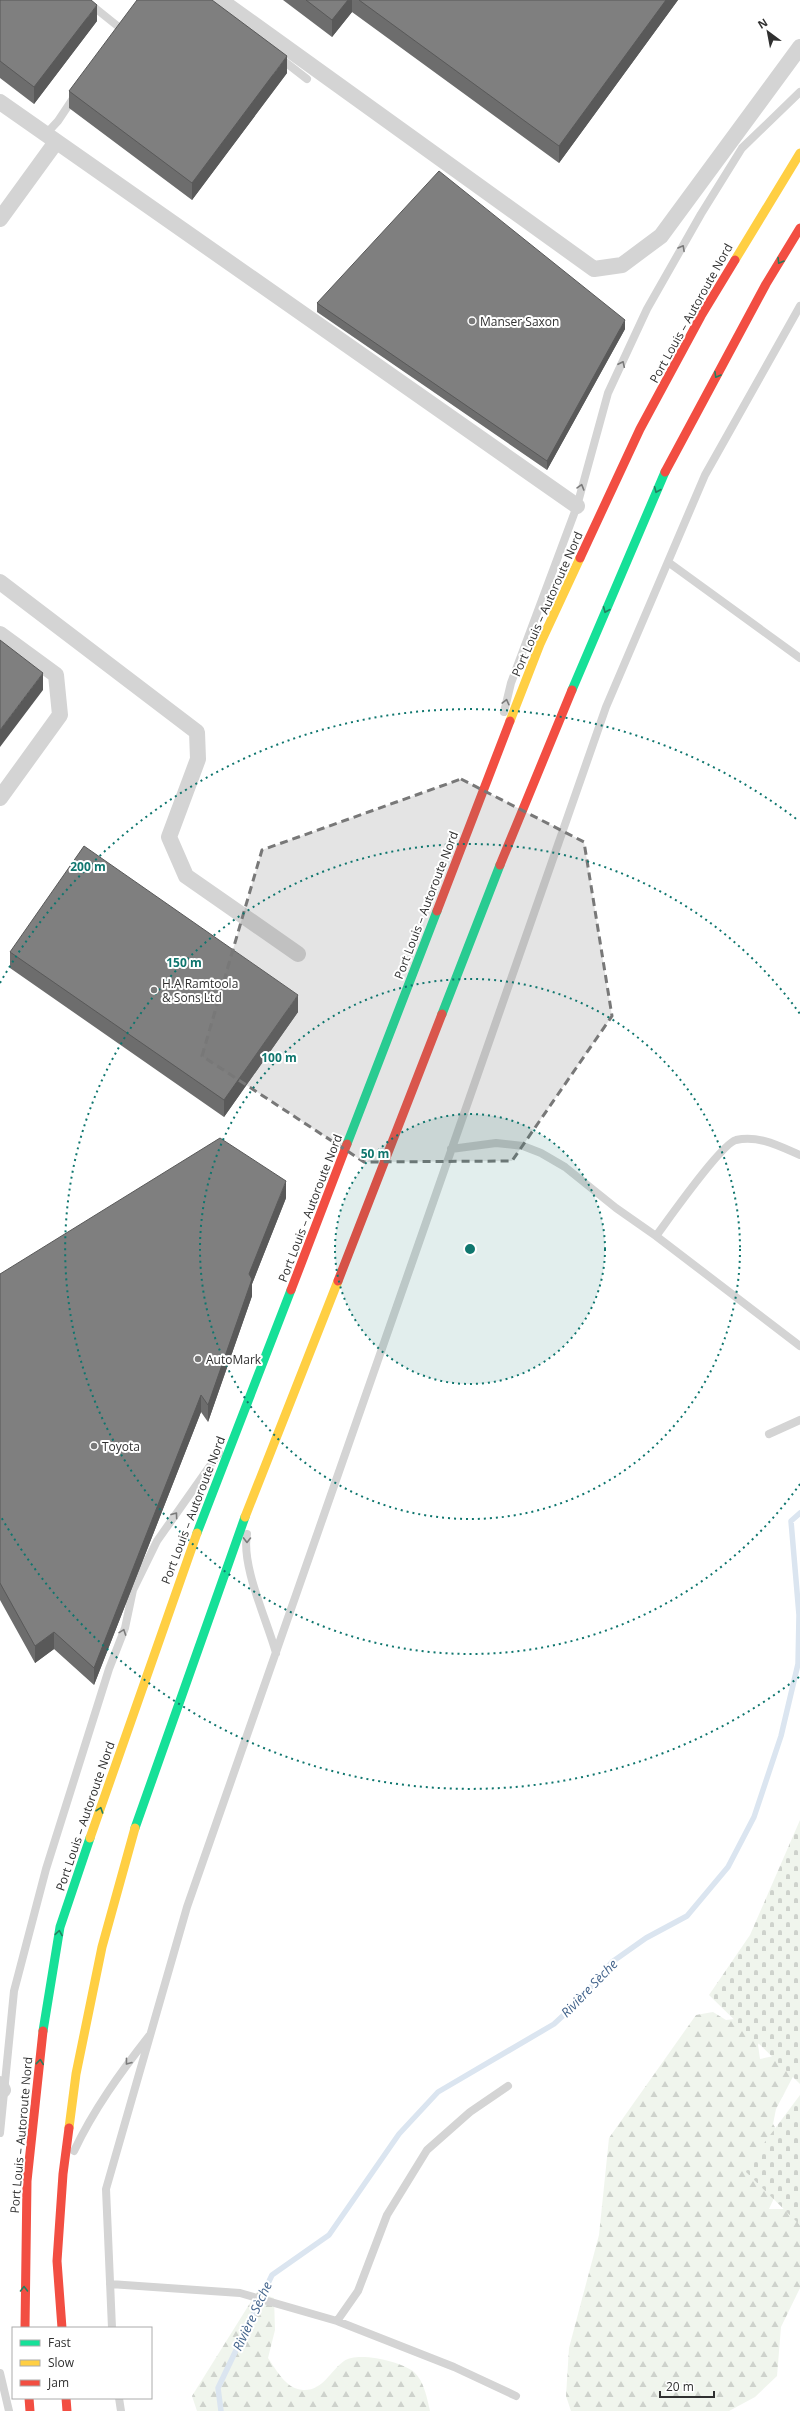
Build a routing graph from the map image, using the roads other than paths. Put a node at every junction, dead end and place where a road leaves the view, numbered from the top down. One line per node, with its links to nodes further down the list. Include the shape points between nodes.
1 (85, 0): 3 (lane)
2 (220, 0): 4 (street, via 594,269 622,265 661,236)
3 (120, 29)
4 (800, 47)
5 (270, 51): 6 (lane)
6 (306, 79)
7 (78, 90): 10 (lane, via 58,121)
8 (800, 92): 15 (lane, one-way to 8, via 608,393 648,309 701,214 742,148)
9 (0, 102): 10 (street)
10 (51, 138): 12 (street); 15 (street)
11 (800, 153): 20 (highway, Port Louis – Autoroute Nord, via 701,316 640,429 540,644)
12 (0, 219)
13 (800, 228): 30 (highway, one-way to 30, via 766,284 670,461 530,788)
14 (800, 306): 16 (lane, via 705,475)
15 (577, 506): 20 (lane, one-way to 15, via 510,684)
16 (668, 562): 19 (lane); 23 (lane, via 606,707)
17 (0, 582): 22 (street, via 197,732 198,759 169,837 186,876)
18 (0, 634): 21 (street, via 56,675 60,715)
19 (800, 658)
20 (487, 780): 28 (highway, Port Louis – Autoroute Nord)
21 (0, 798)
22 (298, 954)
23 (451, 1149): 25 (lane, via 496,1143 523,1146 541,1153 565,1167); 31 (lane)
24 (800, 1155): 25 (lane, via 758,1139 734,1140 718,1154)
25 (656, 1236): 26 (lane)
26 (800, 1346)
27 (800, 1420): 29 (lane)
28 (240, 1422): 34 (lane, one-way to 28, via 14,1991 46,1869 109,1669 125,1628 133,1590 157,1541); 39 (highway, Port Louis – Autoroute Nord, one-way to 28, via 27,2181 43,2029 60,1927 179,1579)
29 (769, 1434)
30 (255, 1488): 31 (lane, one-way to 31, via 246,1539 249,1572 268,1622); 36 (highway, via 133,1832 98,1962 76,2074)
31 (276, 1653): 32 (lane, via 187,1907)
32 (152, 2032): 36 (lane, one-way to 36, via 115,2078 89,2119); 37 (lane, via 106,2189)
33 (508, 2086): 38 (lane, via 470,2112 427,2150 387,2215 358,2291)
34 (2, 2087): 35 (lane)
35 (0, 2133)
36 (63, 2174): 40 (highway, via 58,2261)
37 (110, 2284): 38 (lane, via 240,2292); 41 (lane)
38 (337, 2320): 43 (lane, via 454,2367)
39 (25, 2327)
40 (62, 2327)
41 (112, 2327)
42 (0, 2373): 47 (lane)
43 (516, 2396)
44 (29, 2399): 48 (highway)
45 (66, 2399): 49 (highway)
46 (119, 2399): 50 (lane)
47 (9, 2411)
48 (30, 2411)
49 (67, 2411)
50 (121, 2411)

